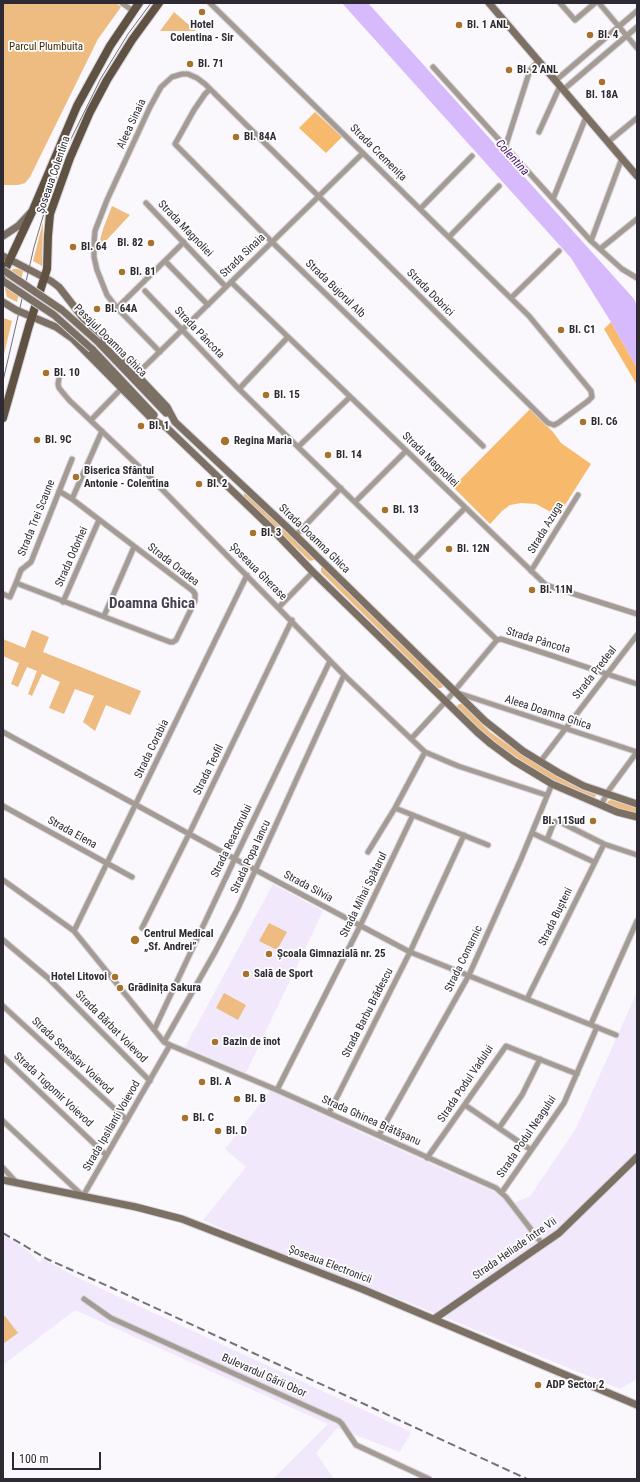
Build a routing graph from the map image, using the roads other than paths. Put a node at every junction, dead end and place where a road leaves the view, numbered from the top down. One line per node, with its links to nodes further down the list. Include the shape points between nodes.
1 (122, 3): 9 (street)
2 (139, 3): 9 (main road, Șoseaua Colentina)
3 (159, 3): 46 (main road, Șoseaua Colentina, via 107,80 70,158 50,214 48,269)
4 (211, 3): 24 (street, Strada Cremenița)
5 (489, 3): 15 (main road)
6 (560, 3): 7 (street, via 575,20)
7 (595, 3)
8 (599, 3): 11 (street)
9 (133, 11): 33 (main road, Șoseaua Colentina, via 106,52 77,106)
10 (637, 11): 11 (street)
11 (619, 27): 13 (street); 17 (street)
12 (637, 27): 13 (street)
13 (627, 36): 14 (street); 17 (street)
14 (637, 48)
15 (538, 61): 17 (main road); 23 (street, via 530,70)
16 (433, 67): 23 (street)
17 (560, 86): 19 (main road); 21 (street)
18 (210, 89): 29 (street, Aleea Sinaia); 39 (street, Strada Bujorul Alb, via 175,144); 55 (street, Aleea Sinaia, via 188,74 177,75 164,83 150,107 107,200 96,231 94,257 104,289)
19 (586, 116): 22 (main road); 30 (street)
20 (637, 118): 22 (street)
21 (539, 132)
22 (608, 142): 26 (main road)
23 (506, 148): 30 (street)
24 (364, 153): 29 (street, Strada Sinaia); 32 (street, Strada Cremenița)
25 (472, 156): 32 (street)
26 (622, 158): 27 (main road); 37 (street)
27 (637, 176)
28 (499, 186): 36 (street)
29 (319, 196): 39 (street, Strada Sinaia); 57 (street, Strada Dobrici, via 528,404 548,423 554,425 588,401 592,394)
30 (553, 199): 37 (street)
31 (146, 203): 38 (street, Strada Magnoliei)
32 (420, 209): 36 (street, Strada Cremenița)
33 (32, 212): 35 (main road); 42 (main road, Șoseaua Colentina)
34 (637, 219): 40 (street)
35 (3, 236)
36 (449, 238): 52 (street, Strada Cremenița)
37 (591, 241): 40 (street)
38 (184, 242): 43 (street); 50 (street, Strada Magnoliei)
39 (272, 242): 49 (street, Strada Sinaia); 71 (street, Strada Bujorul Alb)
40 (600, 249): 47 (street, via 622,269)
41 (559, 251): 52 (street)
42 (6, 257): 45 (main road, Șoseaua Colentina); 46 (main road, Strada Doamna Ghica)
43 (165, 261): 54 (street); 55 (street)
44 (3, 270): 68 (main road, Pasajul Doamna Ghica, bridge, via 62,310 98,342)
45 (3, 274)
46 (45, 278): 56 (main road, Șoseaua Colentina); 62 (main road, Strada Doamna Ghica, via 59,287 82,318)
47 (637, 278)
48 (3, 281): 69 (main road, Pasajul Doamna Ghica, bridge, via 54,315 92,349)
49 (231, 282): 50 (street, Strada Sinaia); 59 (street, Strada Magnoliei)
50 (226, 287): 54 (street, Strada Sinaia)
51 (144, 291): 58 (street, Strada Pâncota)
52 (511, 298): 57 (street, Strada Cremenița)
53 (3, 302): 56 (main road, Strada Doamna Ghica)
54 (208, 304): 58 (street, Strada Sinaia)
55 (116, 308): 60 (street, Aleea Sinaia)
56 (32, 316): 63 (main road, Strada Doamna Ghica, via 65,333); 66 (main road, Șoseaua Colentina)
57 (529, 316)
58 (182, 330): 60 (street, Strada Sinaia); 64 (street, Strada Pâncota)
59 (288, 337): 64 (street); 65 (street, Strada Magnoliei)
60 (160, 352): 62 (street, Strada Sinaia)
61 (60, 373): 67 (street, Șoseaua Gherase, via 58,384 61,391)
62 (137, 374): 68 (main road, Strada Doamna Ghica, via 167,407)
63 (121, 389): 67 (street); 69 (main road, Strada Doamna Ghica, via 152,419)
64 (239, 389): 72 (street, Strada Pâncota)
65 (350, 397): 72 (street); 73 (street, Strada Magnoliei)
66 (3, 418)
67 (91, 420): 70 (street, Șoseaua Gherase)
68 (175, 422): 82 (main road, Strada Doamna Ghica)
69 (167, 428): 86 (main road, Strada Doamna Ghica)
70 (102, 431): 78 (street); 87 (street, Șoseaua Gherase)
71 (483, 446)
72 (298, 447): 75 (street, Strada Pâncota)
73 (406, 451): 79 (street); 80 (street, Strada Magnoliei)
74 (72, 458): 76 (street, Strada Trei Scaune)
75 (341, 488): 79 (street, Strada Pâncota); 82 (street)
76 (59, 491): 78 (street, Strada Oradea); 88 (street, Strada Trei Scaune, via 31,562 21,570)
77 (578, 496): 85 (street, Strada Azuga)
78 (72, 499): 81 (street, Strada Oradea)
79 (355, 502): 84 (street, Strada Pâncota)
80 (466, 508): 84 (street); 85 (street, Strada Magnoliei)
81 (99, 520): 83 (street, Strada Oradea); 90 (street, Strada Odorhei)
82 (295, 536): 101 (main road, Strada Doamna Ghica)
83 (134, 547): 93 (street); 93 (street, Strada Oradea, via 196,594 195,601 173,642)
84 (414, 560): 96 (street, Strada Pâncota)
85 (531, 571): 92 (street, Strada Magnoliei, via 546,585)
86 (313, 572): 91 (street); 102 (main road, Strada Doamna Ghica)
87 (247, 575): 91 (street, Șoseaua Gherase); 112 (street, Strada Corabia)
88 (16, 583): 89 (street, via 10,597); 90 (street, Strada Oradea)
89 (3, 594)
90 (63, 602): 93 (street, Strada Oradea)
91 (279, 607): 94 (street, Șoseaua Gherase)
92 (637, 614)
93 (104, 616)
94 (292, 620): 97 (street, Șoseaua Gherase); 120 (street, Strada Teofil)
95 (637, 635): 98 (street, Strada Predeal)
96 (497, 640): 98 (street, Strada Pâncota, via 501,639); 101 (street)
97 (330, 661): 99 (street, Șoseaua Gherase); 127 (street, Strada Reactorului)
98 (607, 674): 100 (street, Strada Pâncota); 103 (street, Strada Predeal)
99 (344, 675): 105 (street, Șoseaua Gherase); 130 (street, Strada Popa Iancu)
100 (637, 684)
101 (454, 691): 102 (street); 103 (street, Aleea Doamna Ghica); 108 (main road, Strada Doamna Ghica, via 493,729)
102 (446, 701): 105 (street); 109 (main road, Strada Doamna Ghica, via 491,744)
103 (565, 729): 107 (street, Aleea Doamna Ghica); 108 (street, Strada Predeal)
104 (3, 732): 112 (street, Strada Silvia)
105 (411, 739): 106 (street, Șoseaua Gherase)
106 (425, 752): 111 (street, Șoseaua Gherase); 116 (street)
107 (637, 752): 110 (street)
108 (540, 762): 110 (main road, Strada Doamna Ghica, via 571,780)
109 (552, 784): 111 (street, Strada Comarnic); 114 (main road, Strada Doamna Ghica)
110 (606, 794): 113 (main road, Strada Doamna Ghica); 114 (street)
111 (546, 796): 119 (street, Strada Comarnic)
112 (136, 804): 120 (street, Strada Silvia); 129 (street, Strada Corabia)
113 (637, 804)
114 (601, 805): 118 (main road, Strada Doamna Ghica)
115 (3, 806): 129 (street, Strada Elena)
116 (395, 808): 117 (street); 125 (street)
117 (414, 815): 121 (street); 134 (street, Strada Mihai Spătarul)
118 (637, 817)
119 (532, 833): 122 (street); 139 (street, Strada Comarnic)
120 (189, 834): 127 (street, Strada Silvia); 135 (street, Strada Teofil)
121 (464, 835): 124 (street); 138 (street, Strada Barbu Brădescu)
122 (547, 840): 123 (street, via 554,822 558,821); 128 (street)
123 (604, 844): 126 (street); 128 (street, Strada Bușteni)
124 (488, 845)
125 (368, 852)
126 (637, 855)
127 (235, 859): 130 (street, Strada Silvia); 144 (street, Strada Reactorului)
128 (594, 862): 140 (street, Strada Bușteni)
129 (108, 864): 131 (street, Strada Elena); 136 (street, Strada Corabia)
130 (256, 870): 134 (street, Strada Silvia); 146 (street, Strada Popa Iancu, via 227,931)
131 (132, 877)
132 (3, 880): 136 (street)
133 (637, 922): 142 (street)
134 (360, 926): 138 (street, Strada Silvia); 152 (street, Strada Mihai Spătarul)
135 (142, 928)
136 (74, 931): 144 (street)
137 (3, 940): 151 (street, Strada Bărbat Voievod, via 48,978)
138 (410, 952): 139 (street, Strada Silvia); 154 (street, Strada Barbu Brădescu)
139 (469, 975): 140 (street, Strada Silvia); 158 (street, Strada Comarnic)
140 (527, 999): 142 (street, Strada Silvia)
141 (3, 1006): 155 (street, Strada Seneslav Voievod)
142 (591, 1024): 143 (street, Strada Silvia)
143 (597, 1027): 145 (street, Strada Silvia); 150 (street, Strada Podul Neagului)
144 (154, 1030): 146 (street)
145 (616, 1035)
146 (164, 1042): 147 (street, Strada Ghinea Brătășanu)
147 (170, 1045): 151 (street, Strada Ipsilanti Voievod); 152 (street, Strada Ghinea Brătășanu)
148 (3, 1057): 160 (street, Strada Tugomir Voievod)
149 (540, 1059): 150 (street, Strada Podul Vadului); 153 (street, Strada Podul Vadului, via 506,1046); 157 (street, via 522,1095)
150 (577, 1074): 159 (street, Strada Podul Neagului, via 564,1103)
151 (150, 1081): 155 (street, Strada Ipsilanti Voievod)
152 (277, 1090): 154 (street, Strada Ghinea Brătășanu)
153 (465, 1105): 157 (street); 162 (street, Strada Podul Vadului)
154 (329, 1113): 158 (street, Strada Ghinea Brătășanu)
155 (127, 1120): 160 (street, Strada Ipsilanti Voievod)
156 (3, 1121): 167 (street)
157 (499, 1128): 159 (street)
158 (379, 1135): 162 (street, Strada Ghinea Brătășanu)
159 (532, 1150): 166 (street, Strada Podul Neagului)
160 (106, 1155): 167 (street, Strada Ipsilanti Voievod)
161 (637, 1157): 168 (main road, Strada Heliade între Vii, via 571,1222)
162 (427, 1158): 166 (street, Strada Ghinea Brătășanu)
163 (3, 1168): 165 (street)
164 (3, 1180): 165 (main road, Șoseaua Electronicii)
165 (17, 1183): 167 (main road, Șoseaua Electronicii)
166 (502, 1192): 168 (street, Strada Ghinea Brătășanu)
167 (83, 1196): 170 (main road, Șoseaua Electronicii, via 182,1219)
168 (543, 1245): 170 (main road, Strada Heliade între Vii)
169 (84, 1299): 172 (street, Bulevardul Gării Obor, via 111,1318 339,1421 356,1445)
170 (434, 1319): 171 (main road, Șoseaua Electronicii)
171 (637, 1405)
172 (429, 1479)

